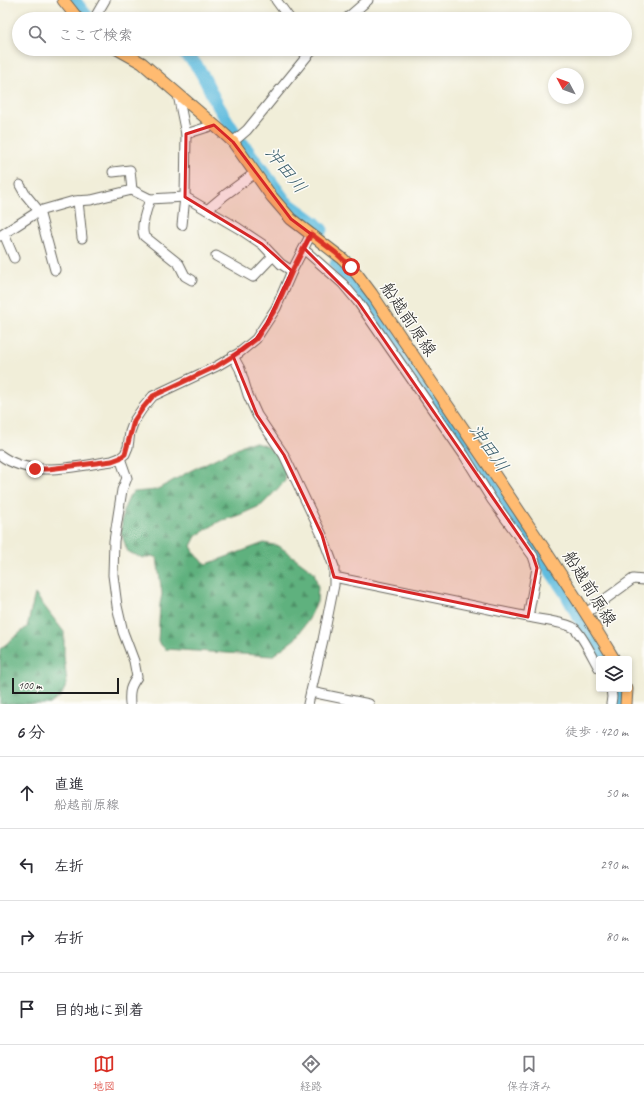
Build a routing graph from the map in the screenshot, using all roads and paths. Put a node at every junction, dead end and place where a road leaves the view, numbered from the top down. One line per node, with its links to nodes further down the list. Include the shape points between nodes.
1 (63, 0): 5 (main road)
2 (105, 0): 6 (street)
3 (276, 0): 7 (street)
4 (368, 0): 8 (street)
5 (72, 12)
6 (98, 12)
7 (285, 12)
8 (354, 12)
9 (130, 56): 11 (main road, 船越前原線, via 142,63)
10 (305, 56): 14 (street, via 247,130)
11 (178, 95): 12 (main road, 船越前原線); 13 (street)
12 (214, 125): 13 (street); 14 (main road, 船越前原線)
13 (186, 134): 19 (street)
14 (233, 142): 16 (main road, 船越前原線)
15 (113, 172): 18 (street, via 130,170)
16 (255, 173): 22 (street); 25 (main road, 船越前原線, via 291,219)
17 (18, 188): 23 (street)
18 (132, 190): 20 (street); 21 (street)
19 (185, 197): 20 (street); 22 (street); 24 (street)
20 (150, 199): 34 (street, via 144,236 179,264 185,276)
21 (78, 201): 23 (street); 27 (street)
22 (208, 210): 30 (street, via 262,244)
23 (39, 211): 26 (street); 32 (street)
24 (182, 224)
25 (311, 234): 28 (street); 40 (main road, 船越前原線, via 343,259 372,294)
26 (2, 235): 31 (street)
27 (82, 238)
28 (303, 250): 33 (street); 41 (street, via 343,284 358,302 533,556 537,568)
29 (216, 256): 30 (street, via 253,277)
30 (273, 256): 33 (street)
31 (14, 258)
32 (55, 270)
33 (292, 271): 35 (street, via 276,308 256,339)
34 (192, 280)
35 (233, 356): 37 (street, via 153,396 134,421 128,447); 38 (street, via 257,415 284,455 322,535 331,556)
36 (0, 455): 37 (street, via 23,466 41,469)
37 (120, 458): 47 (street, via 127,478 122,490 114,541 113,575 123,632 137,677 129,693)
38 (334, 577): 41 (street); 44 (street, via 328,619)
39 (644, 580): 40 (street, via 633,578)
40 (586, 613): 42 (main road, 船越前原線)
41 (528, 617): 43 (street, via 574,628)
42 (612, 656)
43 (596, 663)
44 (311, 692): 48 (street); 49 (street)
45 (611, 692): 50 (street)
46 (626, 692): 51 (main road)
47 (130, 704)
48 (308, 704)
49 (369, 704)
50 (611, 704)
51 (626, 704)

